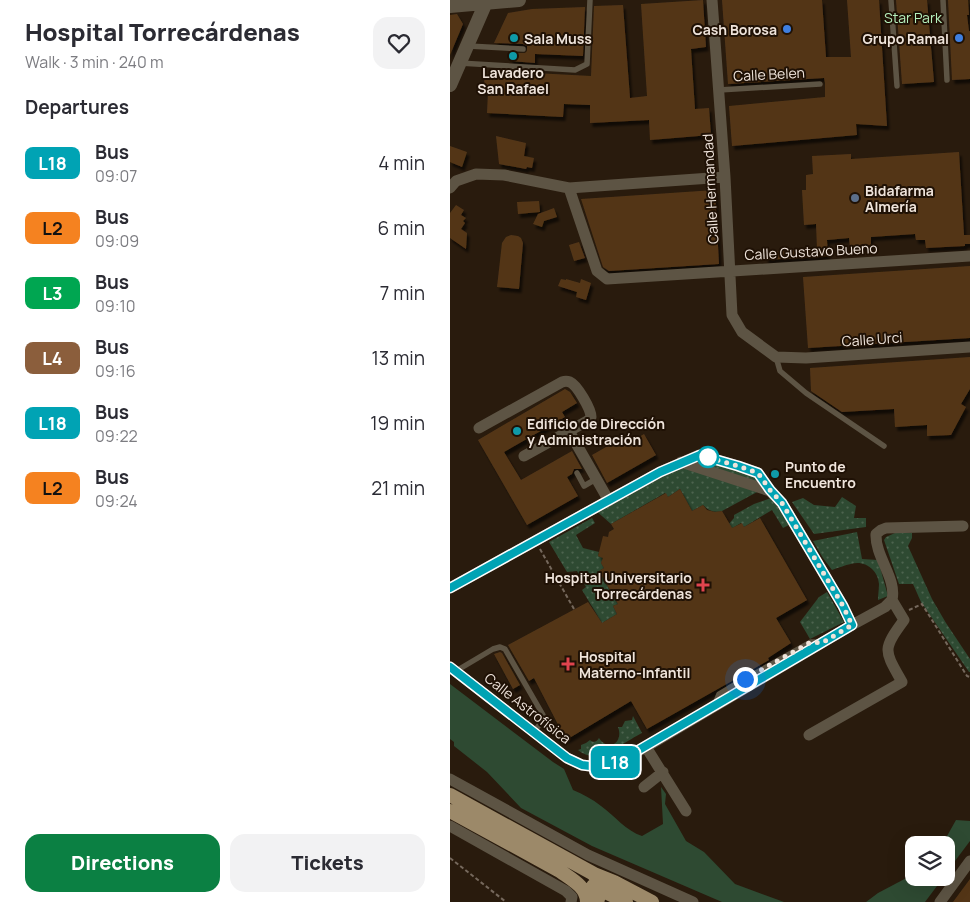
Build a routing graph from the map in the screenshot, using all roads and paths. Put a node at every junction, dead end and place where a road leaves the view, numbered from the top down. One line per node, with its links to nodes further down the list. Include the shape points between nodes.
1 (520, 0): 6 (street)
2 (590, 0): 10 (lane, via 586,64 576,70)
3 (712, 0): 15 (street, Calle Hermandad)
4 (891, 0): 14 (lane)
5 (943, 0): 11 (lane)
6 (489, 1): 7 (street); 8 (street)
7 (450, 6)
8 (467, 46): 9 (lane); 10 (street)
9 (523, 49)
10 (460, 63): 13 (street)
11 (946, 80)
12 (820, 84): 15 (lane, Calle Belen)
13 (450, 85)
14 (897, 86)
15 (719, 90): 16 (street, Calle Hermandad)
16 (725, 177): 18 (street); 20 (street, Calle Hermandad)
17 (450, 188): 18 (street, via 456,181 476,174 504,175)
18 (569, 188): 20 (street, Calle Gustavo Bueno, via 597,271 607,279)
19 (970, 256): 20 (street, Calle Gustavo Bueno)
20 (730, 271): 22 (street, Calle Hermandad, via 732,315 742,332)
21 (970, 347): 22 (street, Calle Urci, via 806,358)
22 (776, 356): 25 (lane, via 780,371)
23 (479, 428): 24 (street, via 568,381 591,410 589,420)
24 (569, 431): 26 (street); 28 (street)
25 (884, 446)
26 (524, 456)
27 (577, 473): 28 (lane, via 584,486)
28 (596, 480): 29 (street)
29 (609, 501): 31 (street); 36 (street, via 660,472 700,455 758,473 782,503)
30 (968, 525): 33 (street, via 886,528 876,534 892,584)
31 (535, 541): 32 (street); 34 (path)
32 (450, 588)
33 (892, 600): 35 (street); 36 (street, Calle Astrofísica)
34 (574, 609)
35 (900, 614): 38 (path, via 922,604); 40 (street, via 904,620 888,644 888,652 902,682)
36 (852, 625): 41 (street, Calle Astrofísica)
37 (453, 669): 39 (street, Calle Astrofísica); 39 (lane, via 493,649 505,649 543,715)
38 (970, 677)
39 (534, 732): 41 (street, Calle Astrofísica, via 567,758 582,765 608,765)
40 (809, 735)
41 (646, 747): 42 (street)
42 (662, 772): 44 (street); 47 (street)
43 (450, 779): 60 (street, via 588,855)
44 (644, 787)
45 (450, 795): 52 (main road)
46 (450, 811): 51 (main road)
47 (686, 811)
48 (450, 826): 55 (street, via 566,891 572,897)
49 (450, 858): 54 (path)
50 (970, 861): 61 (street)
51 (560, 871): 53 (main road); 56 (main road, via 582,889)
52 (594, 874): 53 (main road); 59 (main road)
53 (598, 898): 57 (main road); 58 (main road)
54 (506, 902)
55 (570, 902)
56 (587, 902)
57 (620, 902)
58 (626, 902)
59 (652, 902)
60 (694, 902)
61 (940, 902)

